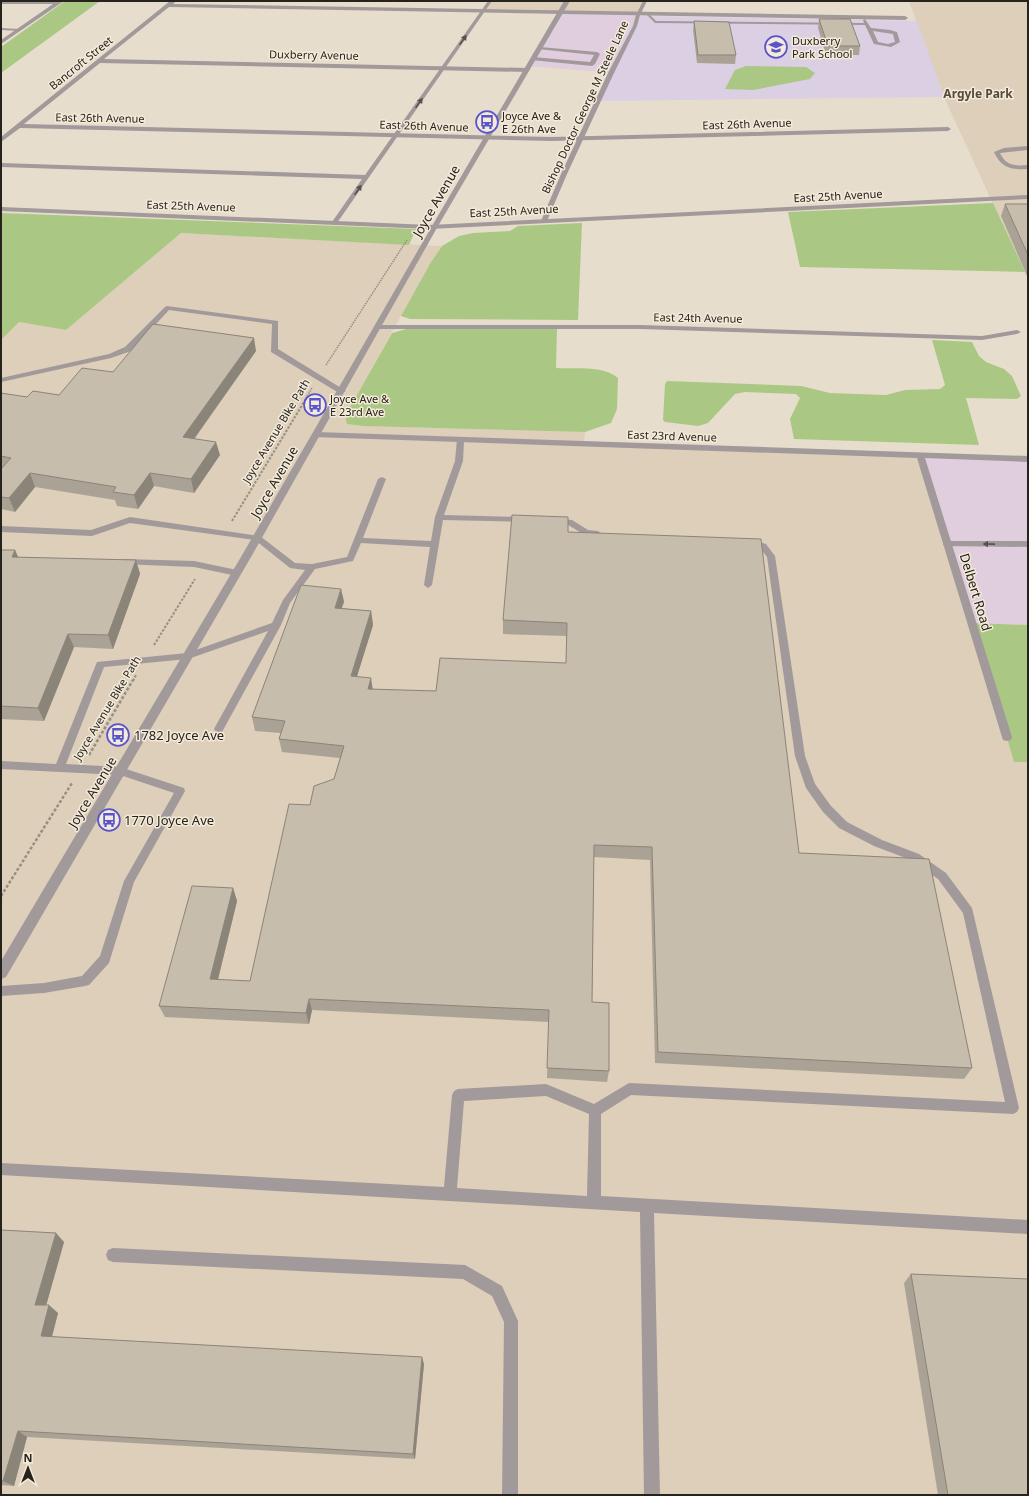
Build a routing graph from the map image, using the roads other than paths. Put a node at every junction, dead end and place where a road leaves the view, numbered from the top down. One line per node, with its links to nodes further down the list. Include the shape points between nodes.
1 (174, 1): 7 (street, Bancroft Street)
2 (490, 1): 8 (lane)
3 (567, 1): 9 (street, Joyce Avenue)
4 (645, 1): 10 (lane, Bishop Doctor George M Steele Lane)
5 (1, 2): 6 (street)
6 (60, 2): 18 (street)
7 (168, 5): 8 (street); 22 (street, Bancroft Street)
8 (482, 12): 9 (street); 23 (lane, one-way to 8)
9 (560, 13): 10 (street); 20 (street, Joyce Avenue)
10 (638, 15): 11 (street); 29 (lane, Bishop Doctor George M Steele Lane)
11 (649, 15): 12 (street); 15 (lane, via 655,22)
12 (779, 17): 13 (street); 15 (lane)
13 (864, 18): 14 (street); 16 (lane)
14 (905, 18)
15 (781, 23): 16 (lane)
16 (869, 27): 16 (lane, via 876,43 881,45 898,42 895,33)
17 (1, 29): 18 (lane)
18 (19, 30): 19 (street)
19 (1, 42)
20 (540, 48): 21 (street, Joyce Avenue); 21 (lane, via 597,54 592,64)
21 (533, 59): 24 (street, Joyce Avenue)
22 (100, 60): 23 (street, Duxberry Avenue); 25 (street, Bancroft Street)
23 (443, 68): 24 (street, Duxberry Avenue); 27 (lane, one-way to 23)
24 (527, 70): 28 (street, Joyce Avenue)
25 (19, 126): 27 (street, East 26th Avenue); 30 (street, Bancroft Street)
26 (948, 129): 29 (street, East 26th Avenue)
27 (396, 135): 28 (street, East 26th Avenue); 34 (lane)
28 (488, 138): 29 (street, East 26th Avenue); 39 (street, Joyce Avenue)
29 (581, 138): 37 (lane, Bishop Doctor George M Steele Lane)
30 (1, 140)
31 (1028, 148): 33 (lane, via 997,152 999,159 1012,168)
32 (1, 165): 34 (lane)
33 (1028, 167)
34 (367, 177): 38 (lane, one-way to 34)
35 (1028, 197): 37 (street, East 25th Avenue)
36 (1, 209): 38 (street, East 25th Avenue)
37 (544, 221): 39 (street, East 25th Avenue)
38 (335, 222): 39 (street, East 25th Avenue)
39 (435, 226): 40 (street, Joyce Avenue)
40 (379, 327): 41 (street, East 24th Avenue, via 648,327 982,338); 43 (street, Joyce Avenue)
41 (1017, 332)
42 (1, 380): 43 (lane, via 111,356 128,349 167,308 276,322 274,350)
43 (342, 391): 44 (street, Joyce Avenue)
44 (316, 435): 45 (street, East 23rd Avenue); 52 (street, Joyce Avenue)
45 (460, 441): 46 (street, East 23rd Avenue); 49 (lane, via 459,461)
46 (920, 455): 47 (street, East 23rd Avenue); 56 (street, Delbert Road)
47 (1028, 459)
48 (382, 479): 53 (lane)
49 (439, 517): 51 (lane, via 569,522 586,533); 55 (lane)
50 (1, 529): 52 (lane, via 92,533 130,520)
51 (609, 534)
52 (257, 538): 59 (lane, via 293,566); 60 (street, Joyce Avenue)
53 (357, 540): 55 (lane); 59 (lane, via 350,559)
54 (740, 540): 71 (lane, via 763,546 771,556 800,756 810,785 827,809 843,825 878,843 915,857 942,876 968,911 1013,1108 629,1089)
55 (434, 544): 61 (lane)
56 (947, 544): 57 (lane, one-way to 56); 65 (street, Delbert Road)
57 (1028, 544)
58 (117, 562): 60 (lane, via 194,564)
59 (312, 567): 62 (lane, via 290,596)
60 (237, 573): 63 (street, Joyce Avenue)
61 (428, 585)
62 (276, 625): 63 (lane); 64 (lane)
63 (188, 656): 67 (lane, via 100,664); 68 (street, Joyce Avenue)
64 (219, 729)
65 (1007, 737)
66 (1, 765): 67 (lane)
67 (59, 768): 68 (lane)
68 (120, 771): 69 (street, Joyce Avenue); 70 (lane, via 180,791 129,881 106,959 85,981 44,988)
69 (1, 974)
70 (1, 991)
71 (595, 1111): 73 (lane, via 546,1090 458,1095); 74 (lane)
72 (1, 1169): 73 (lane)
73 (450, 1195): 74 (lane)
74 (594, 1203): 75 (lane)
75 (647, 1206): 76 (lane); 79 (lane)
76 (1028, 1227)
77 (113, 1256): 78 (lane, via 465,1272 497,1291 511,1321)
78 (510, 1495)
79 (652, 1495)

